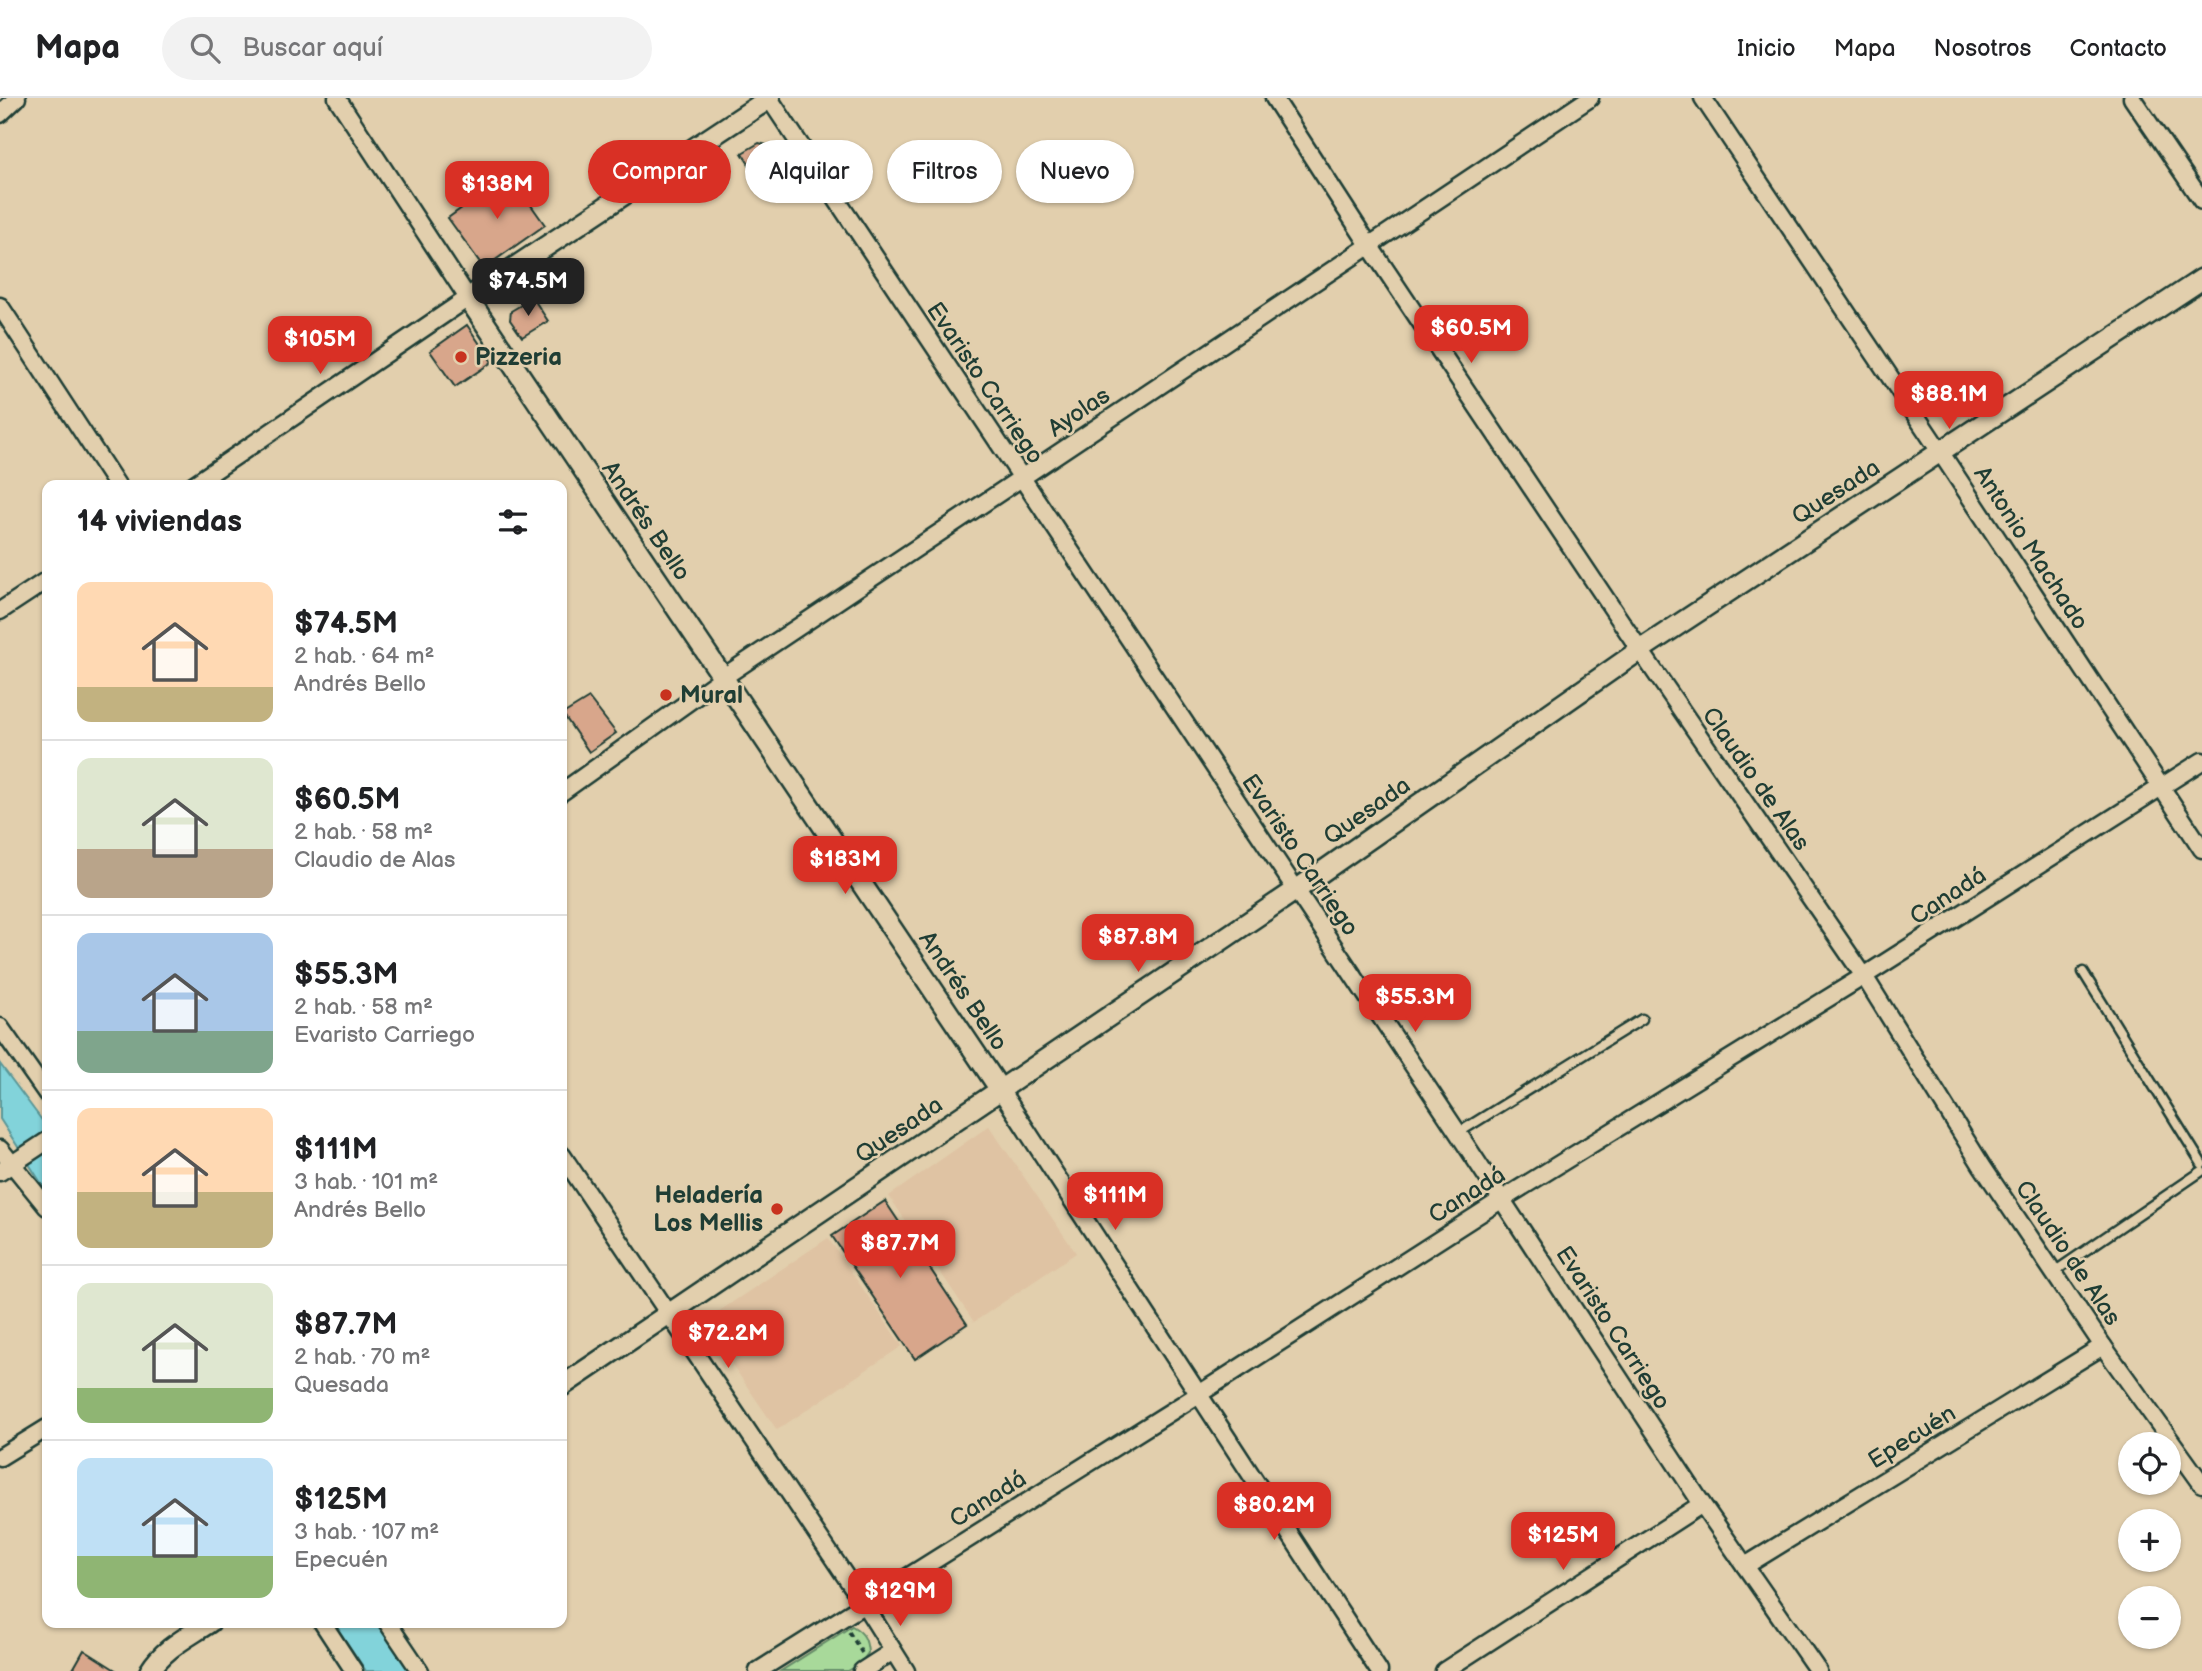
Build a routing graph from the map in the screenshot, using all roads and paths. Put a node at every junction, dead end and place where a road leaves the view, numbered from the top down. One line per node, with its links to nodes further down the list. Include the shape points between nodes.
1 (17, 98): 8 (street)
2 (337, 98): 12 (street, Andrés Bello)
3 (769, 98): 12 (street); 15 (street, Evaristo Carriego)
4 (1274, 98): 10 (street, Claudio de Alas)
5 (1590, 98): 10 (street, Ayolas)
6 (1703, 98): 14 (street, Antonio Machado)
7 (2132, 98): 9 (street)
8 (0, 114)
9 (2202, 201)
10 (1369, 245): 15 (street, Ayolas); 20 (street, Claudio de Alas)
11 (2202, 279): 14 (street, Quesada)
12 (468, 298): 17 (street); 21 (street, Andrés Bello)
13 (0, 306): 16 (street)
14 (1941, 453): 20 (street, Quesada); 23 (street, Antonio Machado)
15 (1021, 478): 21 (street, Ayolas); 26 (street, Evaristo Carriego)
16 (114, 480)
17 (200, 480)
18 (42, 583): 19 (street)
19 (0, 611)
20 (1640, 650): 26 (street, Quesada); 28 (street, Claudio de Alas)
21 (722, 678): 24 (street, Ayolas); 32 (street, Andrés Bello)
22 (2202, 761): 23 (street, Canadá)
23 (2161, 786): 25 (street, Antonio Machado); 28 (street, Canadá)
24 (567, 788)
25 (2202, 849)
26 (1296, 890): 32 (street, Quesada); 33 (street, Evaristo Carriego)
27 (2083, 972): 37 (lane)
28 (1864, 976): 40 (street, Canadá); 42 (street, Claudio de Alas)
29 (1642, 1019): 33 (lane)
30 (0, 1027): 31 (street)
31 (42, 1087)
32 (1001, 1091): 43 (street, Quesada); 46 (street, Andrés Bello)
33 (1458, 1133): 40 (street, Evaristo Carriego)
34 (42, 1144): 38 (street)
35 (0, 1149): 38 (street)
36 (567, 1163): 43 (street)
37 (2202, 1164)
38 (10, 1165): 41 (street)
39 (2202, 1171): 42 (lane)
40 (1501, 1200): 46 (street, Canadá); 50 (street, Evaristo Carriego)
41 (42, 1201)
42 (2054, 1272): 44 (street, Claudio de Alas)
43 (667, 1315): 45 (street, Quesada); 52 (street)
44 (2103, 1346): 49 (street, Claudio de Alas); 51 (street, Epecuén)
45 (567, 1383)
46 (1199, 1394): 52 (street, Canadá); 64 (street, Andrés Bello)
47 (42, 1431): 48 (street)
48 (0, 1457)
49 (2202, 1484)
50 (1702, 1504): 51 (street, Evaristo Carriego); 65 (street)
51 (1745, 1566): 66 (street, Evaristo Carriego)
52 (864, 1604): 53 (street, Canadá); 57 (street)
53 (841, 1618): 58 (path); 62 (street, Canadá)
54 (201, 1628): 59 (street, via 169,1648)
55 (325, 1628): 60 (street)
56 (391, 1628): 61 (street)
57 (893, 1651): 58 (street); 63 (street)
58 (866, 1669)
59 (150, 1671)
60 (355, 1671)
61 (420, 1671)
62 (758, 1671)
63 (906, 1671)
64 (1380, 1671)
65 (1444, 1671)
66 (1818, 1671)

